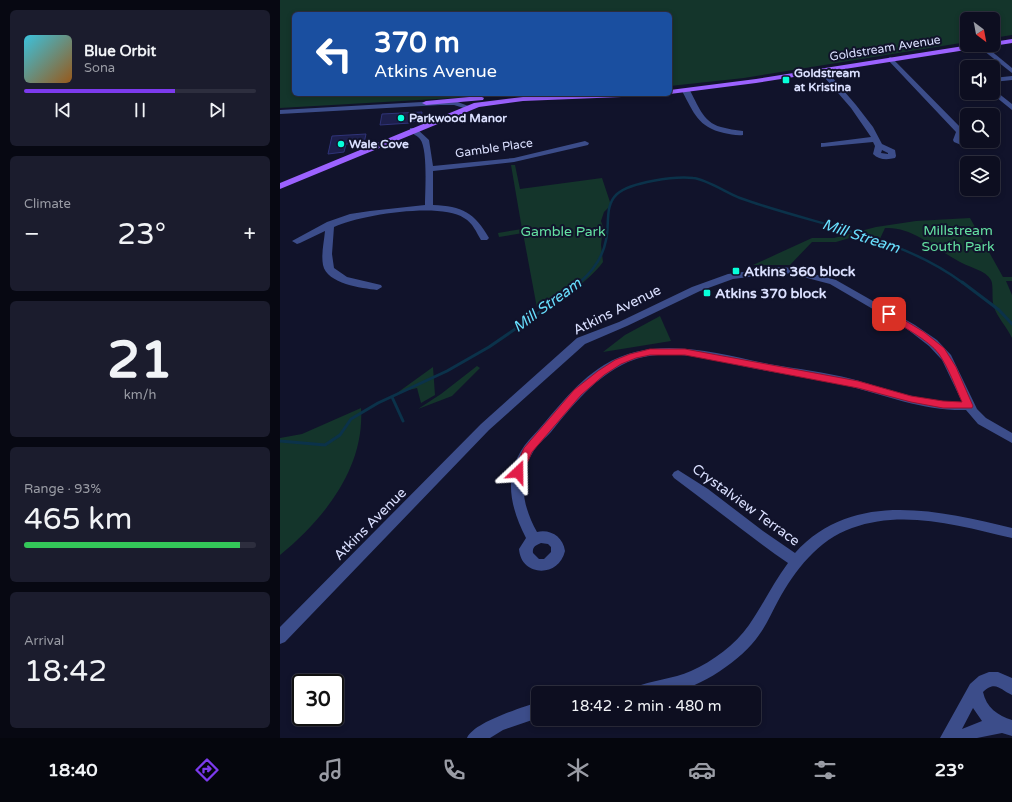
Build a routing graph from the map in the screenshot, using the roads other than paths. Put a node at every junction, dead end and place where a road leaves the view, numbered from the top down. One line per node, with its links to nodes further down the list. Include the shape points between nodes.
1 (1012, 41): 2 (main road)
2 (1000, 43)
3 (960, 48): 5 (main road, Goldstream Avenue)
4 (991, 52): 7 (street)
5 (890, 59): 6 (main road, Goldstream Avenue); 20 (street)
6 (821, 70): 10 (main road, Goldstream Avenue); 24 (street, via 878,142)
7 (1012, 72)
8 (1012, 78): 9 (street)
9 (1000, 79)
10 (686, 91): 11 (main road, Goldstream Avenue); 22 (street, via 699,116 711,127)
11 (672, 92)
12 (597, 96): 14 (main road)
13 (1000, 97): 17 (street)
14 (523, 99): 15 (main road, via 481,98); 16 (main road, via 486,102)
15 (426, 103): 16 (street, via 448,102); 18 (street); 19 (main road, via 450,107)
16 (467, 107): 19 (main road)
17 (1012, 108)
18 (280, 112)
19 (454, 113): 21 (main road)
20 (960, 129)
21 (413, 130): 25 (street, via 425,140); 26 (main road)
22 (740, 133)
23 (585, 144): 25 (street, Gamble Place, via 514,160)
24 (824, 145)
25 (429, 169): 27 (street)
26 (280, 186)
27 (429, 207): 28 (street, via 359,215); 29 (street, via 462,212 480,228)
28 (330, 224): 30 (street); 31 (street, via 328,267 333,273 349,281)
29 (484, 238)
30 (297, 241)
31 (377, 287)
32 (968, 406): 33 (street, Atkins Avenue, via 982,421); 36 (street, via 943,405 911,399 858,384 685,352 650,352 633,356 601,373 577,393 528,450 518,472 516,490 520,513); 38 (street, Atkins Avenue, via 947,358 933,343 833,282 780,270 746,273 714,281 623,324 588,337 574,347 485,427)
33 (1012, 439)
34 (678, 475): 37 (street, Crystalview Terrace)
35 (1012, 533): 37 (street, via 940,517 891,514 866,518 824,534)
36 (534, 539)
37 (796, 561): 39 (street, via 748,638 722,662 690,680)
38 (280, 637)
39 (666, 686)
40 (1012, 688): 41 (street, via 999,679 990,679)
41 (975, 689): 43 (street, via 980,709 991,719); 45 (street)
42 (531, 713): 44 (street, via 499,724)
43 (1007, 727): 46 (street, via 979,728)
44 (475, 738)
45 (948, 738)
46 (960, 738)

